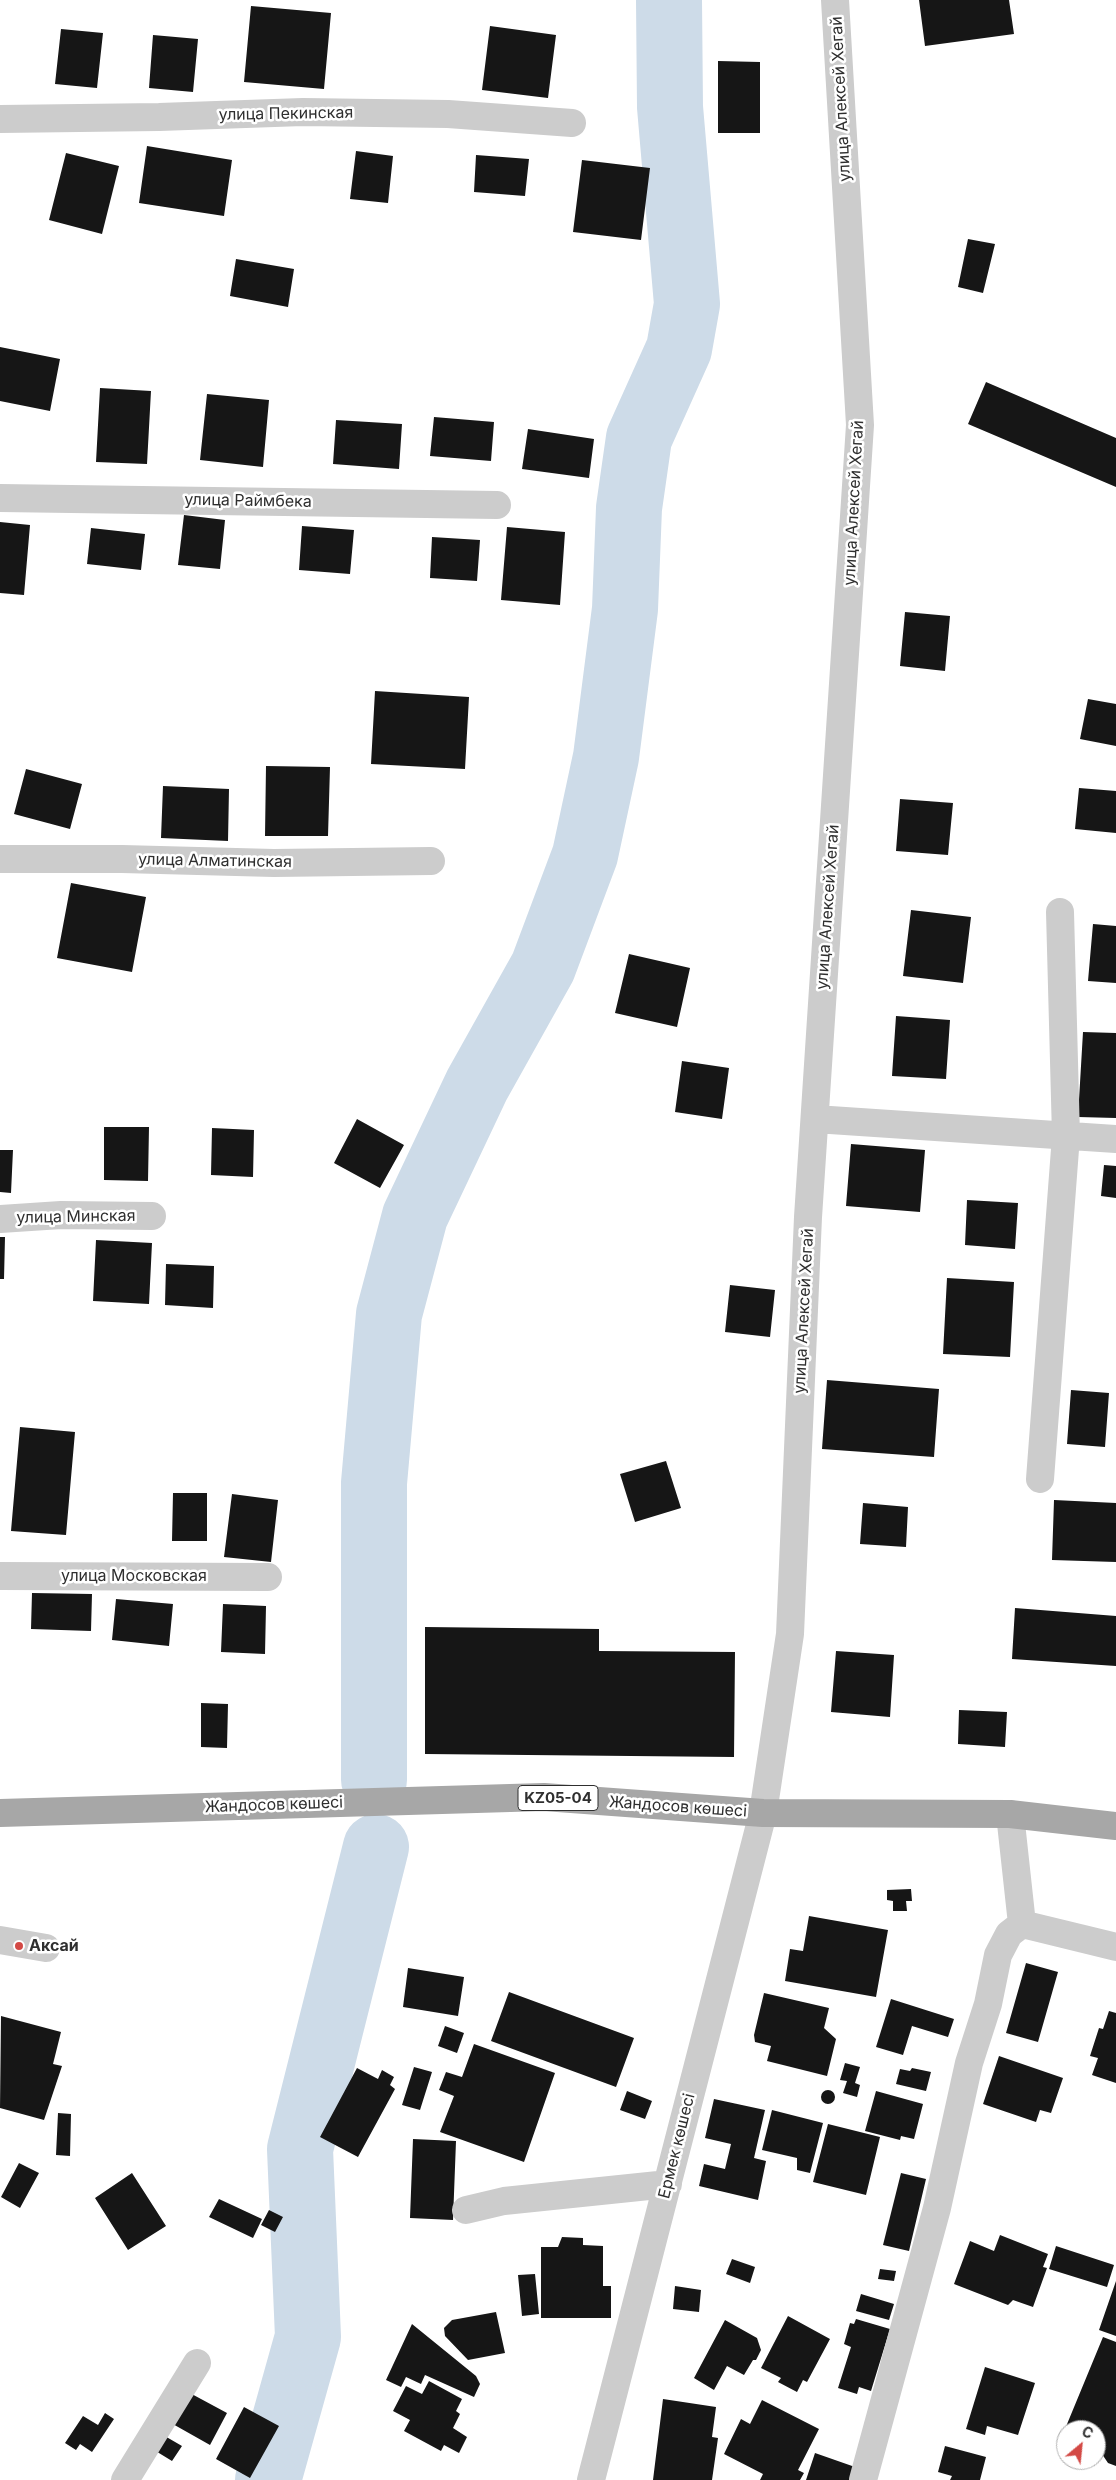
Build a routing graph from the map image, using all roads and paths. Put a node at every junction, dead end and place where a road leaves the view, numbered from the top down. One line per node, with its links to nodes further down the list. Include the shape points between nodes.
1 (835, 0): 9 (street, улица Алексей Хегай, via 860,425)
2 (0, 119): 3 (street, улица Пекинская, via 303,112 448,114)
3 (572, 123)
4 (0, 498): 5 (street, улица Раймбека)
5 (497, 505)
6 (0, 860): 7 (street, улица Алматинская)
7 (431, 861)
8 (1060, 912): 10 (street)
9 (815, 1119): 10 (street); 18 (street, улица Алексей Хегай, via 790,1634)
10 (1066, 1136): 11 (street); 14 (street)
11 (1116, 1139)
12 (152, 1216): 13 (street, улица Минская, via 61,1215)
13 (0, 1219)
14 (1040, 1479)
15 (0, 1576): 16 (street, улица Московская)
16 (268, 1577)
17 (0, 1812): 18 (main road, Жандосов көшесі / KZ05-04, via 544,1797)
18 (763, 1813): 19 (main road, Жандосов көшесі / KZ05-04); 25 (street, Ермек көшесі)
19 (1010, 1814): 20 (main road, Жандосов көшесі / KZ05-04); 21 (street)
20 (1116, 1826)
21 (1022, 1924): 23 (street); 30 (street, via 1009,1934 998,1955 988,2004 969,2062 936,2208)
22 (0, 1940): 24 (street)
23 (1116, 1947)
24 (46, 1948)
25 (668, 2184): 26 (street, via 504,2201); 29 (street, Ермек көшесі)
26 (466, 2210)
27 (197, 2363): 28 (street)
28 (125, 2480)
29 (592, 2480)
30 (863, 2480)

